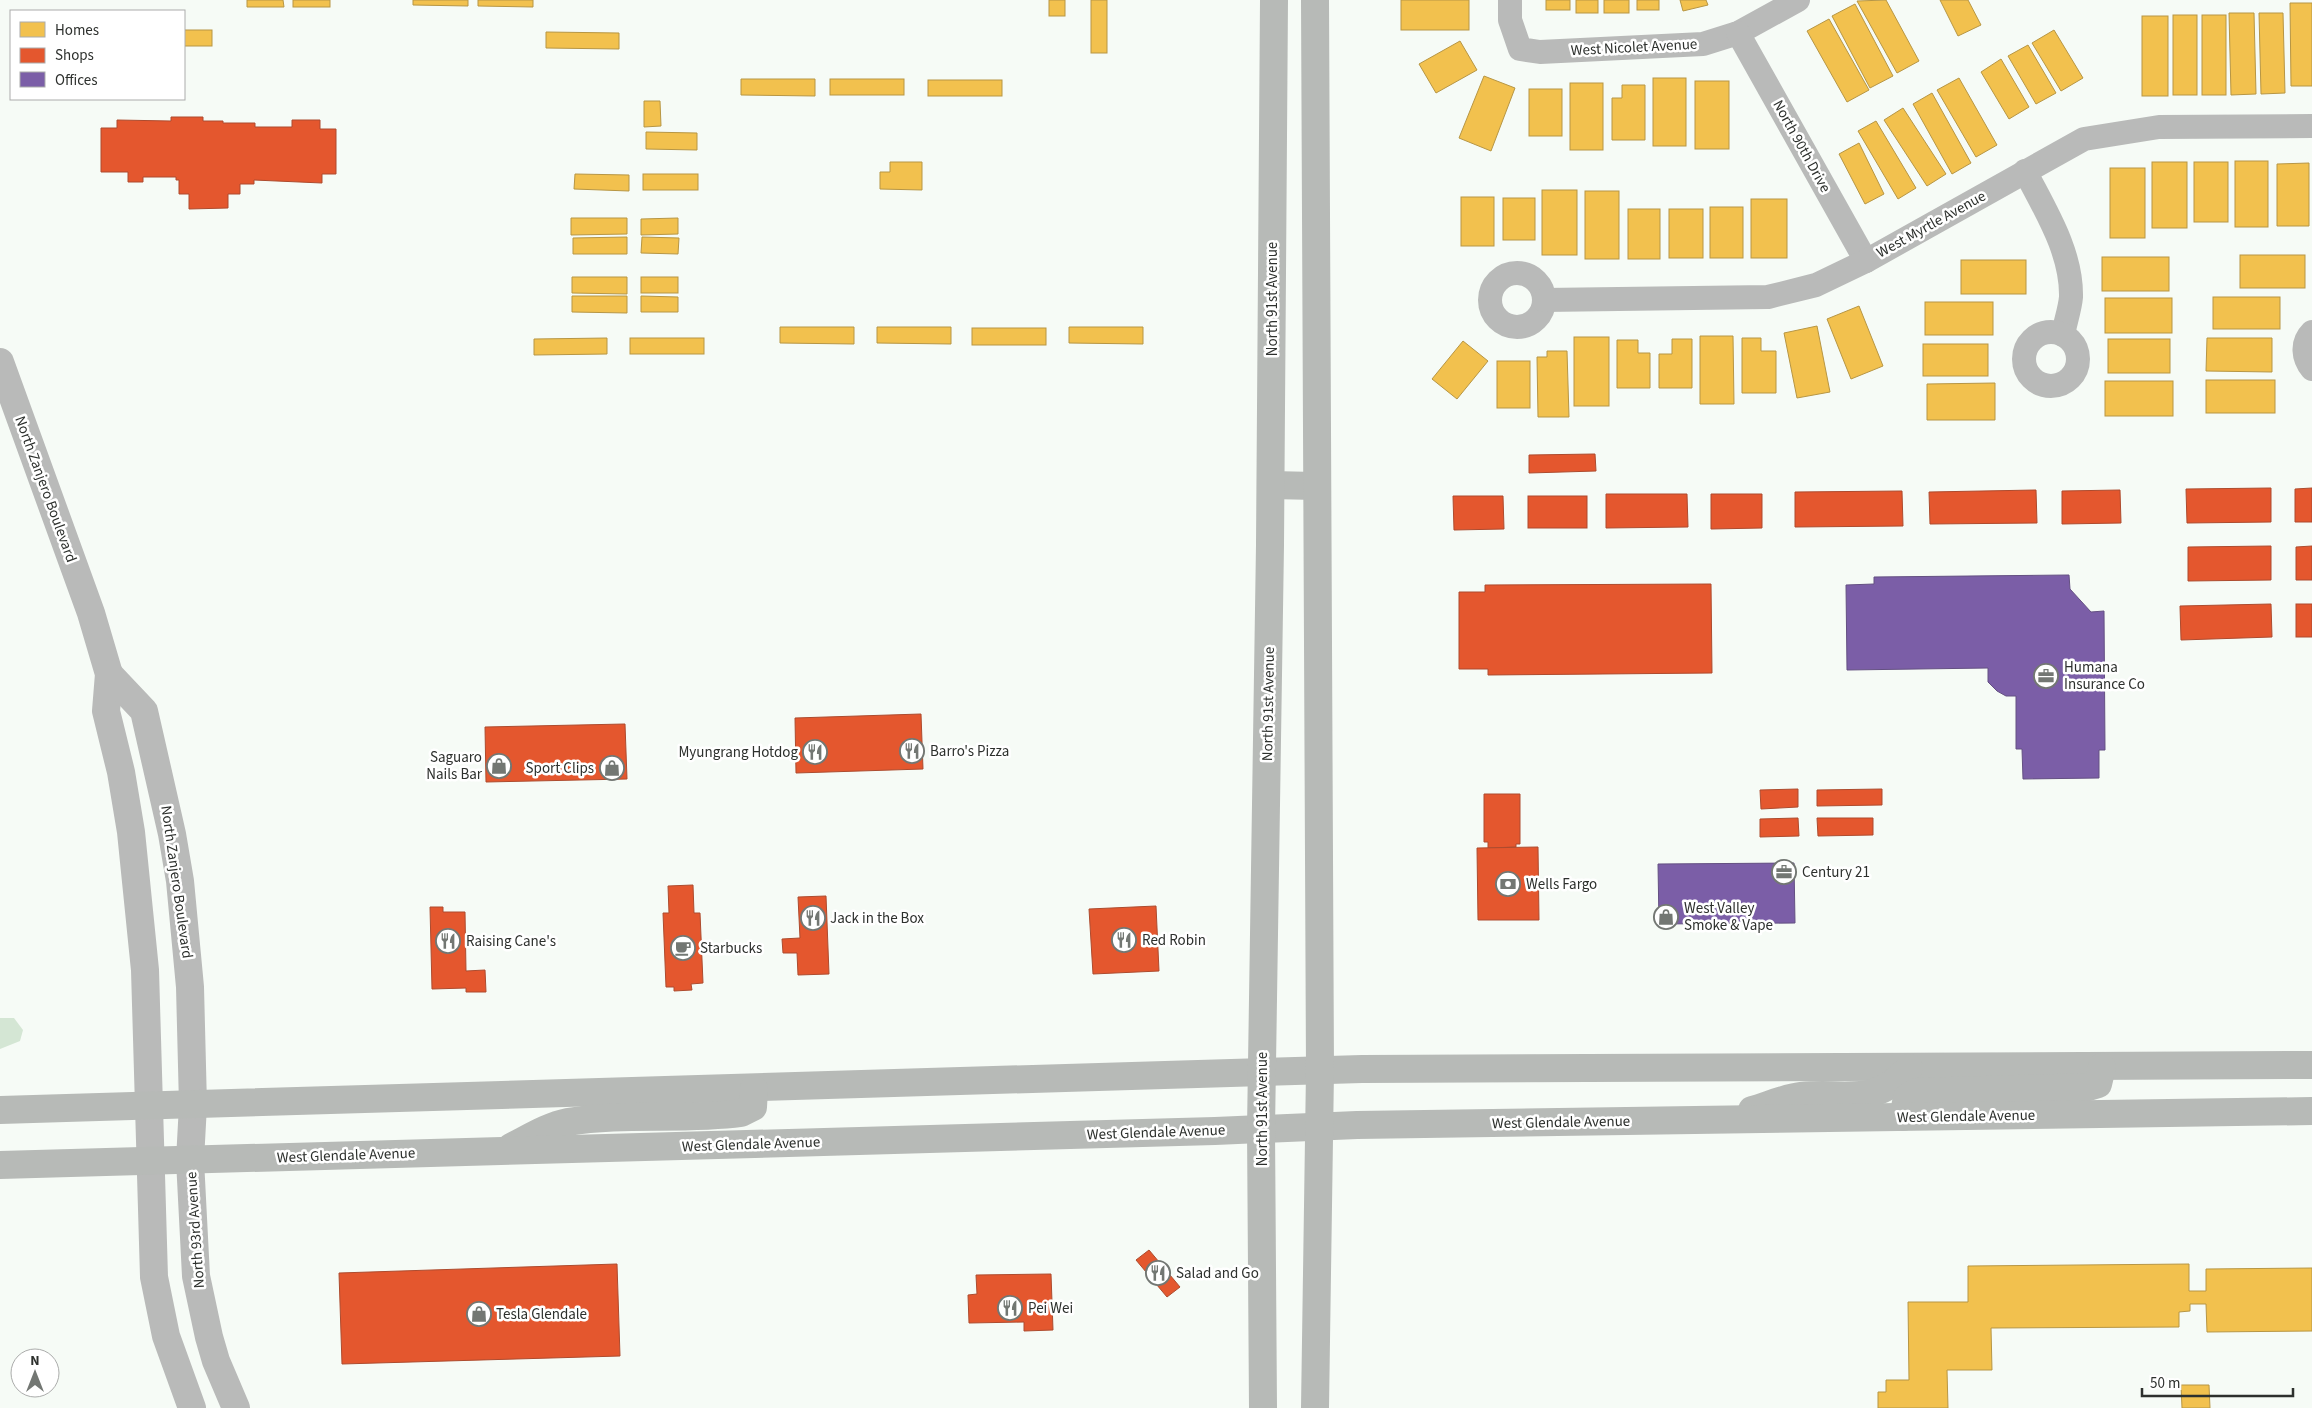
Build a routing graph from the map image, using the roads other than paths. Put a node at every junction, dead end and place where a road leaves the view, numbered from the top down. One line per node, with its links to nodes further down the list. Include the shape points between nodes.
1 (1274, 0): 14 (main road, North 91st Avenue)
2 (1315, 0): 15 (main road)
3 (1510, 0): 5 (street, West Nicolet Avenue, via 1510,20 1520,49 1540,52 1703,44)
4 (1798, 0): 5 (street, West Nicolet Avenue)
5 (1738, 33): 8 (street, North 90th Drive)
6 (2312, 126): 7 (street, West Myrtle Avenue, via 2159,127 2084,139)
7 (2025, 171): 8 (street, West Myrtle Avenue); 11 (street, via 2053,226 2069,269 2070,298)
8 (1866, 261): 9 (street, West Myrtle Avenue, via 1816,285 1768,297)
9 (1544, 300)
10 (2312, 332): 13 (street, via 2304,353)
11 (2063, 335)
12 (0, 362): 16 (street, North Zanjero Boulevard, via 91,613)
13 (2312, 369)
14 (1271, 485): 15 (main road); 21 (main road, North 91st Avenue)
15 (1316, 486): 20 (main road)
16 (109, 674): 23 (street, North Zanjero Boulevard, via 144,711 172,834 189,969); 24 (street, North Zanjero Boulevard, via 106,711 121,772 140,899)
17 (2312, 1065): 19 (main road)
18 (1909, 1068): 19 (main road); 20 (main road); 28 (main road, via 1892,1085 1876,1093 1799,1096)
19 (2102, 1068): 27 (main road, via 2098,1084 2088,1087 1917,1092 1907,1098)
20 (1320, 1071): 21 (main road); 29 (main road)
21 (1262, 1073): 22 (main road); 30 (main road, North 91st Avenue)
22 (754, 1089): 23 (main road); 31 (main road, via 753,1107 740,1113 599,1118 567,1123)
23 (193, 1105): 24 (main road); 32 (street, North 93rd Avenue)
24 (149, 1106): 25 (main road); 33 (street)
25 (0, 1110)
26 (2312, 1112): 27 (main road, West Glendale Avenue)
27 (1903, 1117): 28 (main road, West Glendale Avenue)
28 (1722, 1120): 29 (main road, West Glendale Avenue)
29 (1319, 1126): 30 (main road, West Glendale Avenue); 38 (main road)
30 (1261, 1129): 31 (main road, West Glendale Avenue); 37 (main road, North 91st Avenue)
31 (503, 1151): 32 (main road, West Glendale Avenue)
32 (190, 1160): 33 (main road, West Glendale Avenue); 36 (street, North 93rd Avenue, via 196,1276 209,1337)
33 (150, 1161): 34 (main road, West Glendale Avenue); 35 (street, via 154,1277 166,1336)
34 (0, 1165)
35 (192, 1408)
36 (236, 1408)
37 (1263, 1408)
38 (1315, 1408)

